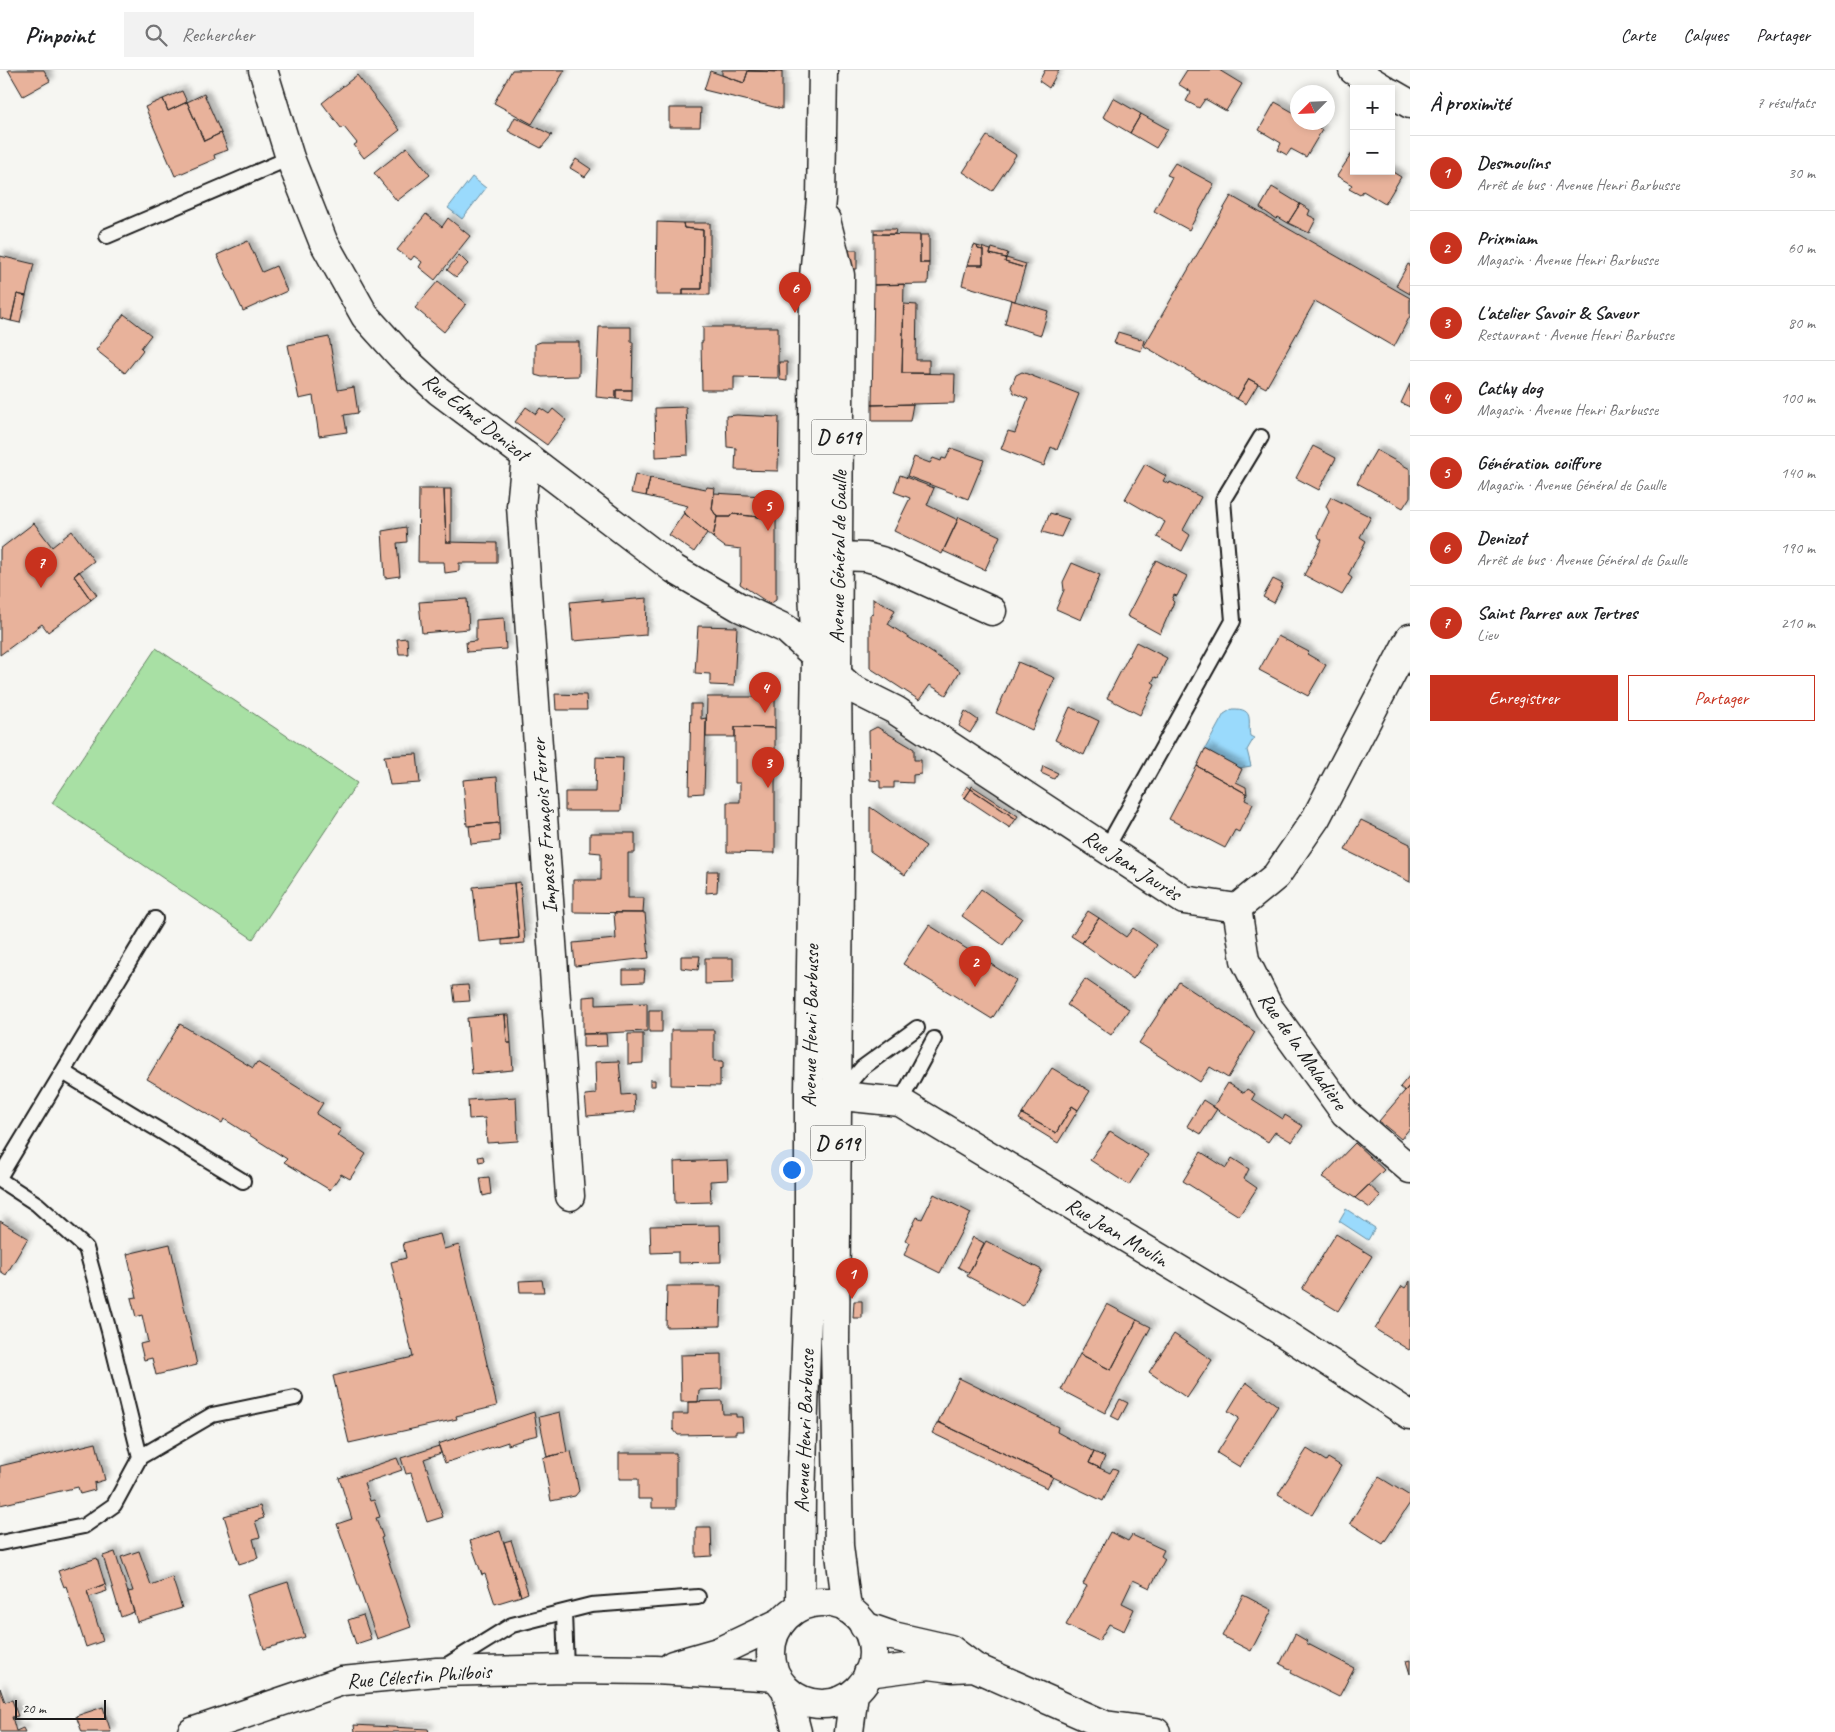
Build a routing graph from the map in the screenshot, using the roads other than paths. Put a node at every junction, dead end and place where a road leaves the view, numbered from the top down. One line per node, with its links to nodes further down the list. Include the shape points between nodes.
1 (264, 70): 7 (street, Rue Edmé Denizot)
2 (823, 70): 8 (street, Avenue Général de Gaulle / D 619)
3 (1352, 70): 4 (street)
4 (1377, 85)
5 (1395, 95): 6 (street)
6 (1410, 104)
7 (290, 158): 9 (lane); 11 (street, Rue Edmé Denizot, via 323,241 364,316 402,358 439,391)
8 (821, 199): 12 (street, Avenue Général de Gaulle / D 619, via 840,275); 15 (street, Avenue Général de Gaulle / D 619, via 814,286 812,568)
9 (107, 236)
10 (1261, 437): 17 (lane, via 1223,500 1233,621)
11 (526, 456): 15 (street, Rue Edmé Denizot, via 674,569 739,607 786,629); 30 (street, Impasse François Ferrer, via 521,506)
12 (838, 556): 13 (street, via 881,561); 16 (street, Avenue Général de Gaulle / D 619)
13 (992, 611)
14 (1410, 638): 18 (street, via 1316,818 1276,876)
15 (816, 656): 16 (street, Rue Jean Jaurès); 23 (street, Avenue Henri Barbusse / D 619)
16 (837, 677): 17 (street, Rue Jean Jaurès, via 850,688 894,710); 24 (street, Avenue Henri Barbusse / D 619)
17 (1106, 849): 18 (street, Rue Jean Jaurès, via 1184,900)
18 (1237, 908): 26 (street, Rue de la Maladière, via 1245,960 1269,1008 1345,1113)
19 (156, 919): 22 (lane)
20 (917, 1028): 24 (lane, via 862,1068)
21 (934, 1039): 25 (lane)
22 (63, 1072): 27 (lane); 29 (lane)
23 (809, 1092): 24 (street, Rue Jean Moulin); 37 (street, Avenue Henri Barbusse / D 619, via 809,1261 801,1486)
24 (838, 1096): 25 (street, Rue Jean Moulin); 38 (street, Avenue Henri Barbusse / D 619, via 835,1353 839,1546)
25 (900, 1102): 32 (street, Rue Jean Moulin, via 1278,1328)
26 (1410, 1169)
27 (0, 1176)
28 (0, 1180): 33 (lane, via 37,1204 86,1248)
29 (243, 1181)
30 (570, 1196)
31 (295, 1398): 33 (lane, via 212,1415)
32 (1410, 1415)
33 (140, 1457): 34 (lane, via 114,1505 84,1526)
34 (0, 1543)
35 (698, 1597): 36 (lane, via 591,1605)
36 (564, 1612): 40 (lane); 42 (lane, via 512,1625)
37 (790, 1614): 38 (street, via 815,1602 832,1603); 41 (street, Rue Célestin Philbois, via 718,1652); 43 (street, via 774,1635 771,1649 772,1663)
38 (856, 1617): 39 (street, via 893,1636 950,1649); 44 (street, via 871,1641 872,1658)
39 (974, 1667): 44 (street, via 929,1665); 49 (street, via 1105,1725)
40 (566, 1668): 41 (street, Rue Célestin Philbois); 42 (street, Rue Célestin Philbois)
41 (655, 1670): 43 (street, Rue Célestin Philbois)
42 (437, 1672): 45 (street, Rue Célestin Philbois, via 342,1681)
43 (781, 1683): 44 (street, via 798,1698 827,1704 841,1700); 47 (street)
44 (861, 1683): 48 (street)
45 (241, 1724): 46 (street, Rue Célestin Philbois)
46 (192, 1732)
47 (797, 1732)
48 (849, 1732)
49 (1156, 1732)

